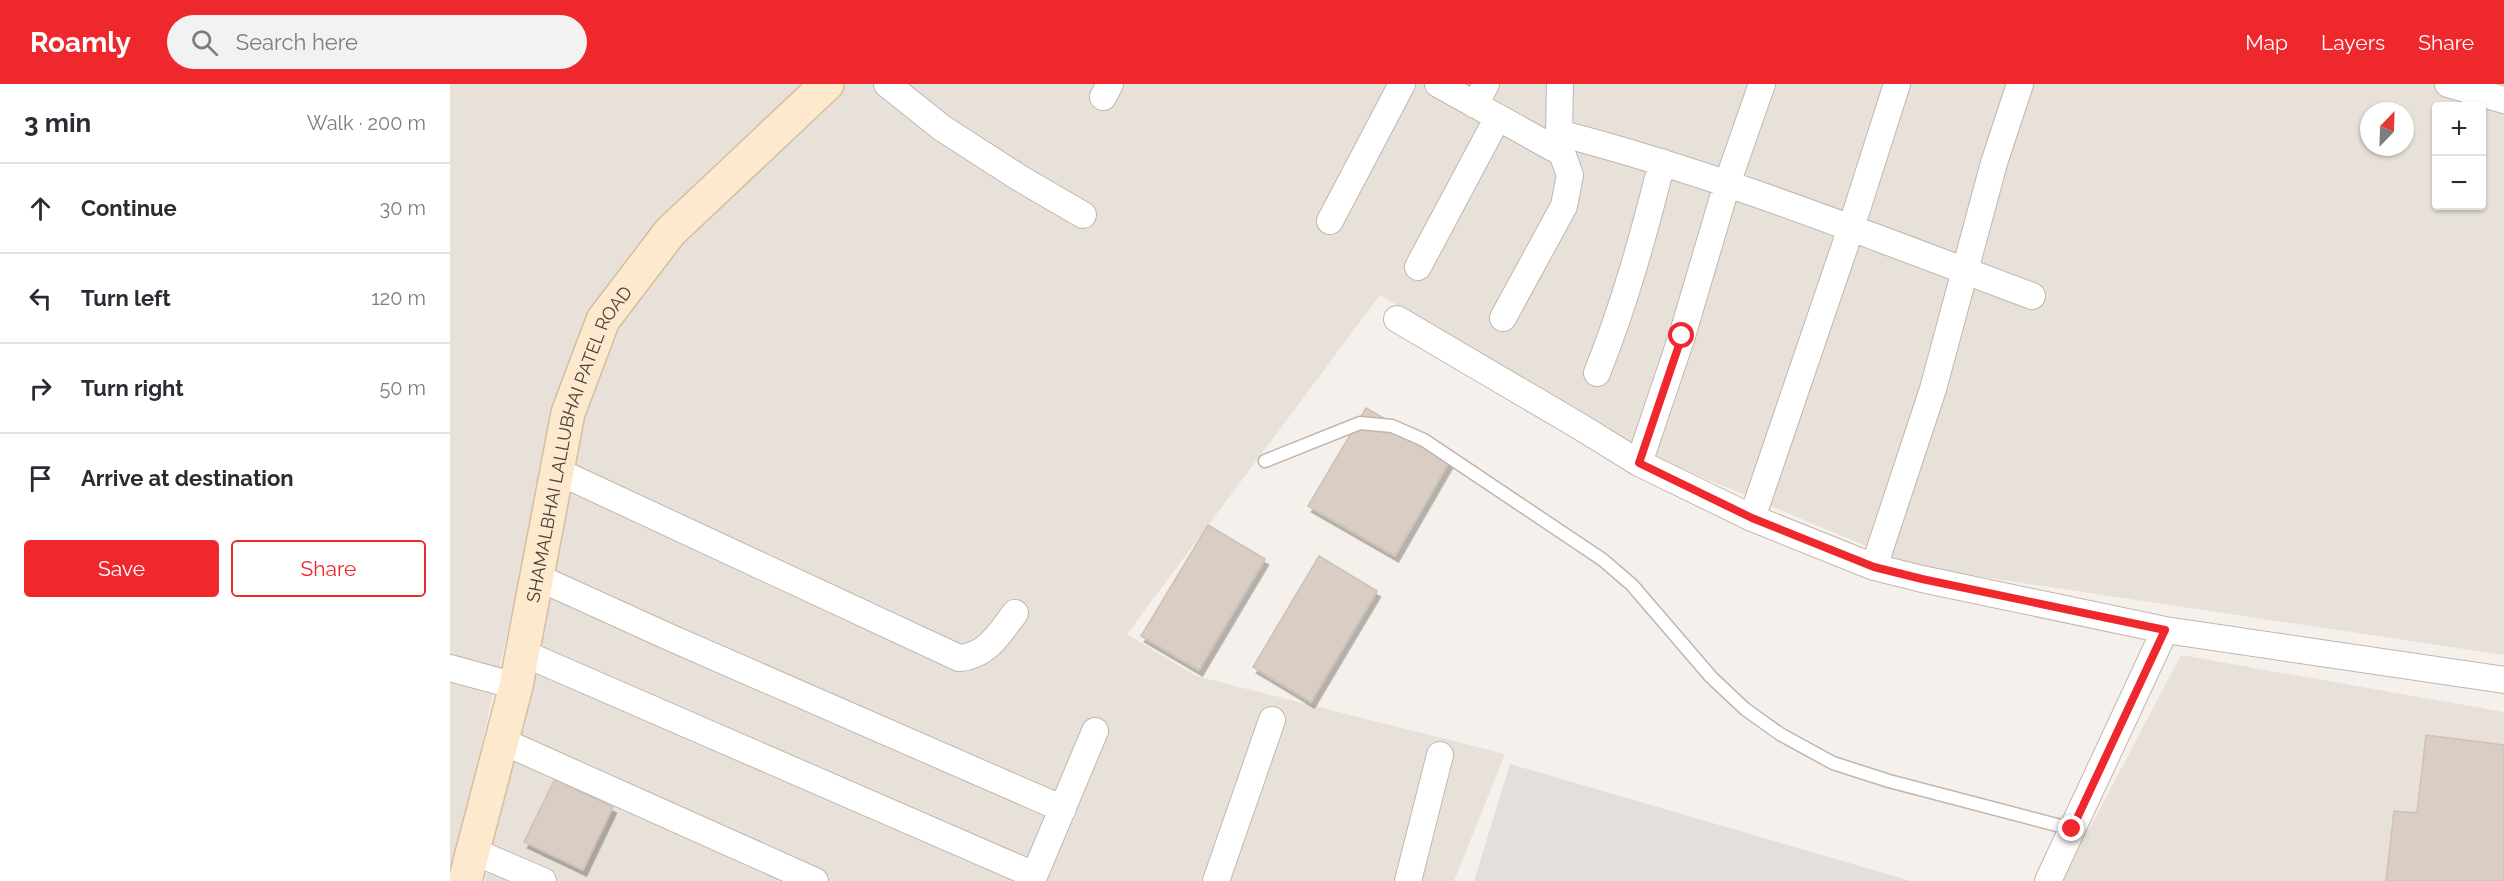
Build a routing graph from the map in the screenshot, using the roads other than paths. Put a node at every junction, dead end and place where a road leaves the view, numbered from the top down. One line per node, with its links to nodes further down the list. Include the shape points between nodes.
1 (826, 84): 27 (main road, SHAMALBHAI LALLUBHAI PATEL ROAD, via 670,232 603,320 568,413)
2 (887, 84): 16 (street, via 942,128)
3 (1402, 84): 17 (street)
4 (1438, 84): 10 (street)
5 (1560, 84): 13 (street)
6 (1762, 84): 15 (street)
7 (1897, 84): 18 (street)
8 (2020, 84): 20 (street)
9 (2448, 84): 11 (street)
10 (1481, 94): 12 (street)
11 (2504, 100)
12 (1498, 117): 13 (street); 19 (street)
13 (1561, 143): 14 (street); 22 (street, via 1570,175 1564,206)
14 (1662, 162): 15 (street); 24 (street, via 1632,279)
15 (1726, 184): 18 (street); 26 (street, via 1682,336)
16 (1083, 215)
17 (1330, 221)
18 (1851, 228): 20 (street); 28 (street)
19 (1418, 267)
20 (1964, 271): 21 (street); 29 (street, via 1933,389)
21 (2032, 296)
22 (1503, 318)
23 (1397, 319): 26 (street)
24 (1597, 373)
25 (1265, 460): 42 (lane, via 1360,423 1392,426 1424,440 1603,560 1632,585 1711,677 1745,709 1780,734 1833,763)
26 (1639, 463): 28 (street)
27 (557, 471): 30 (main road, SHAMALBHAI LALLUBHAI PATEL ROAD); 31 (street, via 959,658 987,650)
28 (1752, 518): 29 (street)
29 (1874, 567): 32 (street)
30 (537, 577): 33 (main road, SHAMALBHAI LALLUBHAI PATEL ROAD); 41 (street)
31 (1016, 613)
32 (2165, 630): 35 (street); 42 (street)
33 (523, 653): 36 (main road, SHAMALBHAI LALLUBHAI PATEL ROAD); 44 (street)
34 (450, 668): 36 (street)
35 (2504, 680)
36 (516, 686): 39 (main road, SHAMALBHAI LALLUBHAI PATEL ROAD)
37 (1272, 720): 45 (street)
38 (1095, 731): 41 (street)
39 (502, 741): 43 (main road, SHAMALBHAI LALLUBHAI PATEL ROAD); 47 (street)
40 (1440, 755): 48 (street)
41 (1063, 808): 44 (street)
42 (2072, 829): 49 (street)
43 (469, 866): 46 (street)
44 (1033, 878)
45 (1219, 880)
46 (543, 881)
47 (815, 881)
48 (1408, 881)
49 (2048, 881)

